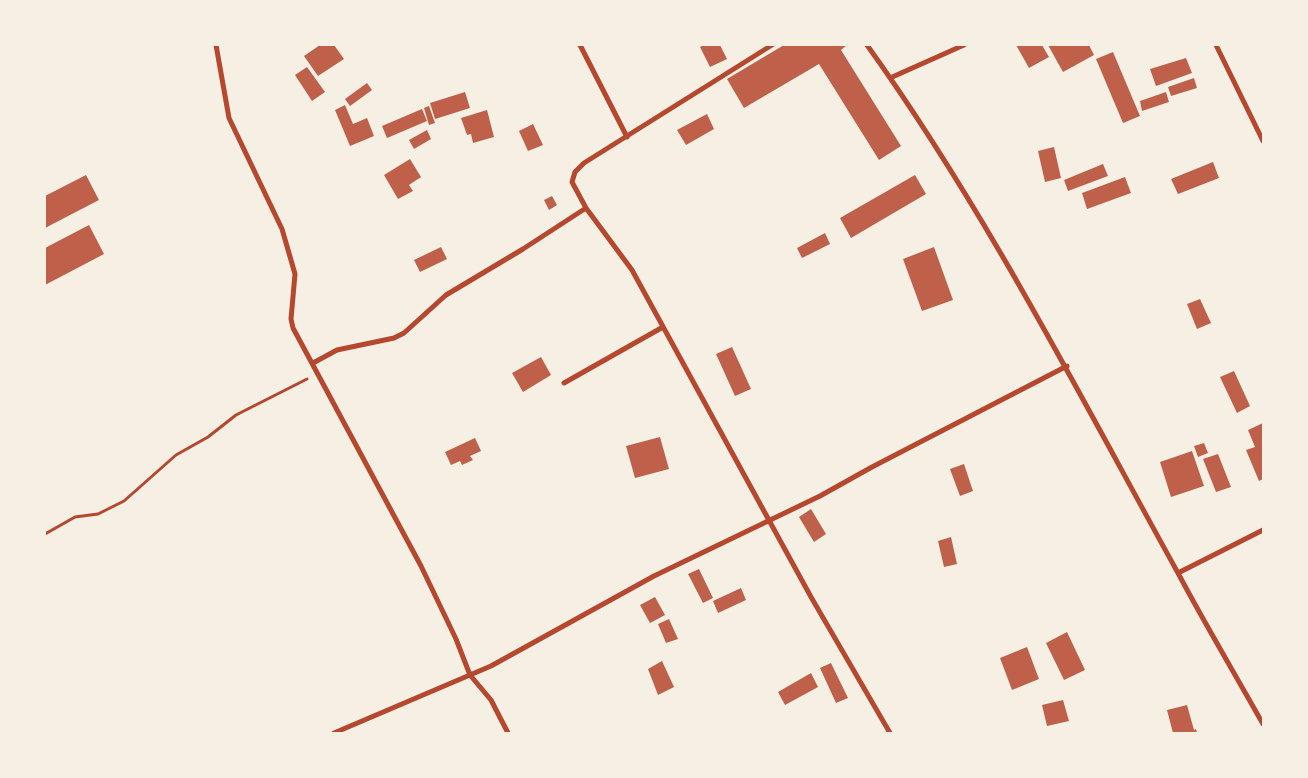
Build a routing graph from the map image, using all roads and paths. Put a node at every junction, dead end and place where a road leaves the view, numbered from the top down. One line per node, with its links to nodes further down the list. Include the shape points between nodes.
1 (216, 45): 12 (street, via 229,118 282,229 295,274 293,328)
2 (580, 45): 8 (street)
3 (772, 45): 8 (street)
4 (867, 45): 7 (street)
5 (964, 45): 7 (street)
6 (1216, 45): 9 (street)
7 (890, 78): 13 (street, via 981,220)
8 (627, 137): 10 (street, via 584,163 573,174 573,186)
9 (1263, 141)
10 (586, 208): 11 (street, via 632,270); 12 (street, via 446,295 404,333 337,350)
11 (663, 327): 15 (street); 16 (street)
12 (312, 362): 14 (street)
13 (1067, 366): 16 (street); 19 (street)
14 (318, 372): 18 (path, via 236,415 208,437 176,455 124,501 98,514 75,518); 20 (street, via 421,566)
15 (564, 383)
16 (769, 521): 20 (street, via 654,576); 24 (street)
17 (1263, 530): 19 (street)
18 (45, 534)
19 (1178, 573): 21 (street)
20 (470, 675): 22 (street); 23 (street, via 491,700)
21 (1263, 724)
22 (334, 733)
23 (508, 733)
24 (890, 733)

